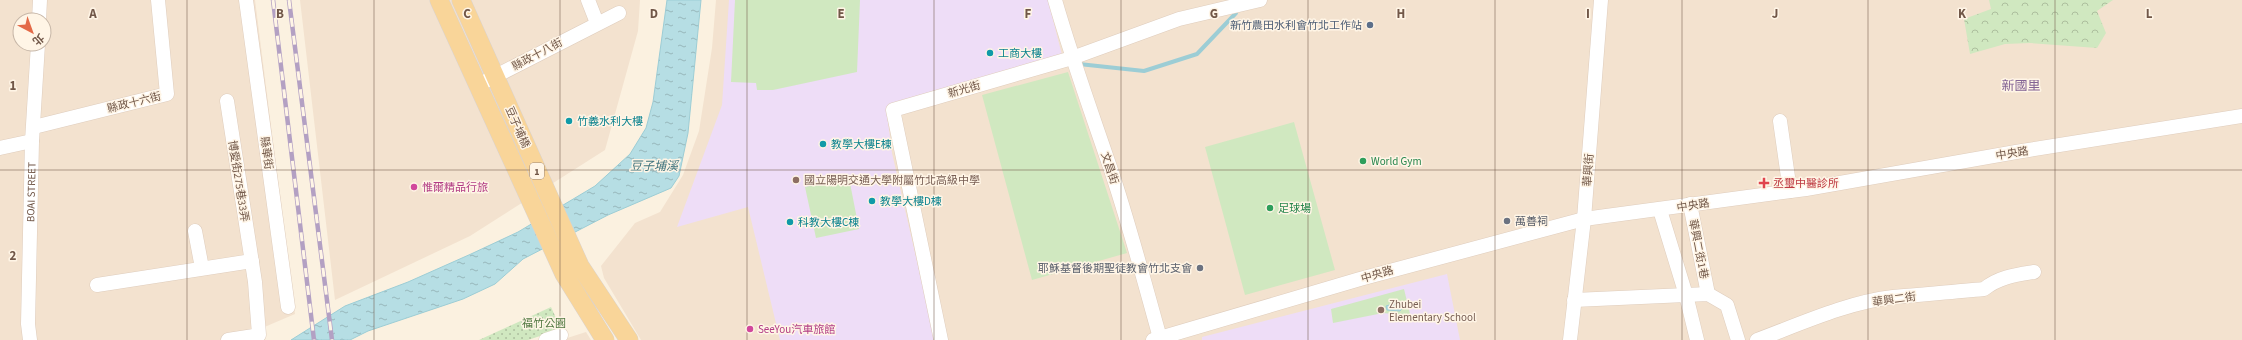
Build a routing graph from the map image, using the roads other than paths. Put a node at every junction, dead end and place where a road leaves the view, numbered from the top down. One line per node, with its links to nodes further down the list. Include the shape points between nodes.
1 (40, 0): 10 (street)
2 (158, 0): 20 (street, 縣政十六街, via 167,94)
3 (246, 0): 35 (street, 縣華街)
4 (439, 0): 16 (main road, 1)
5 (461, 0): 15 (main road, 1)
6 (588, 0): 12 (street)
7 (1055, 0): 14 (street, 文昌街)
8 (1260, 0): 14 (street, 新光街, via 1179,19)
9 (1601, 0): 26 (street, 華興街)
10 (39, 12)
11 (619, 13): 12 (street, 縣政十八街)
12 (597, 22): 15 (street, 縣政十八街)
13 (38, 52): 20 (street, BOAI STREET)
14 (1072, 58): 37 (street, 文昌街, via 1110,167); 43 (street, 新光街, via 893,110)
15 (494, 76): 16 (street, 縣政十八街); 42 (main road, 豆子埔橋 / 1, via 580,266)
16 (478, 86): 41 (main road, 豆子埔橋 / 1, via 564,274)
17 (227, 101): 28 (street, 博愛街275巷33弄)
18 (2242, 116): 23 (street, 中央路)
19 (1780, 121): 23 (street)
20 (34, 127): 21 (street, BOAI STREET)
21 (32, 142): 22 (street); 38 (street, BOAI STREET, via 28,324)
22 (0, 148)
23 (1790, 191): 24 (street, 中央路)
24 (1690, 204): 25 (street, 中央路); 33 (street, 華興二街1巷)
25 (1660, 210): 26 (street, 中央路); 32 (street, 華興二街1巷)
26 (1584, 220): 34 (street, 華興街); 37 (street, 中央路, via 1360,278)
27 (195, 231): 29 (street)
28 (252, 260): 29 (street); 39 (street, 博愛街275巷33弄, via 259,335)
29 (202, 268): 31 (street)
30 (2034, 272): 47 (street, 華興二街, via 2007,276 1984,289 1893,297 1863,304 1828,313)
31 (97, 285)
32 (1686, 294): 33 (street); 34 (street); 45 (street)
33 (1708, 294): 46 (street, via 1728,305)
34 (1574, 300): 44 (street, 華興街)
35 (288, 307)
36 (561, 335): 40 (street)
37 (1157, 339)
38 (30, 340)
39 (228, 340)
40 (546, 340)
41 (606, 340)
42 (629, 340)
43 (941, 340)
44 (1570, 340)
45 (1697, 340)
46 (1738, 340)
47 (1757, 340)

